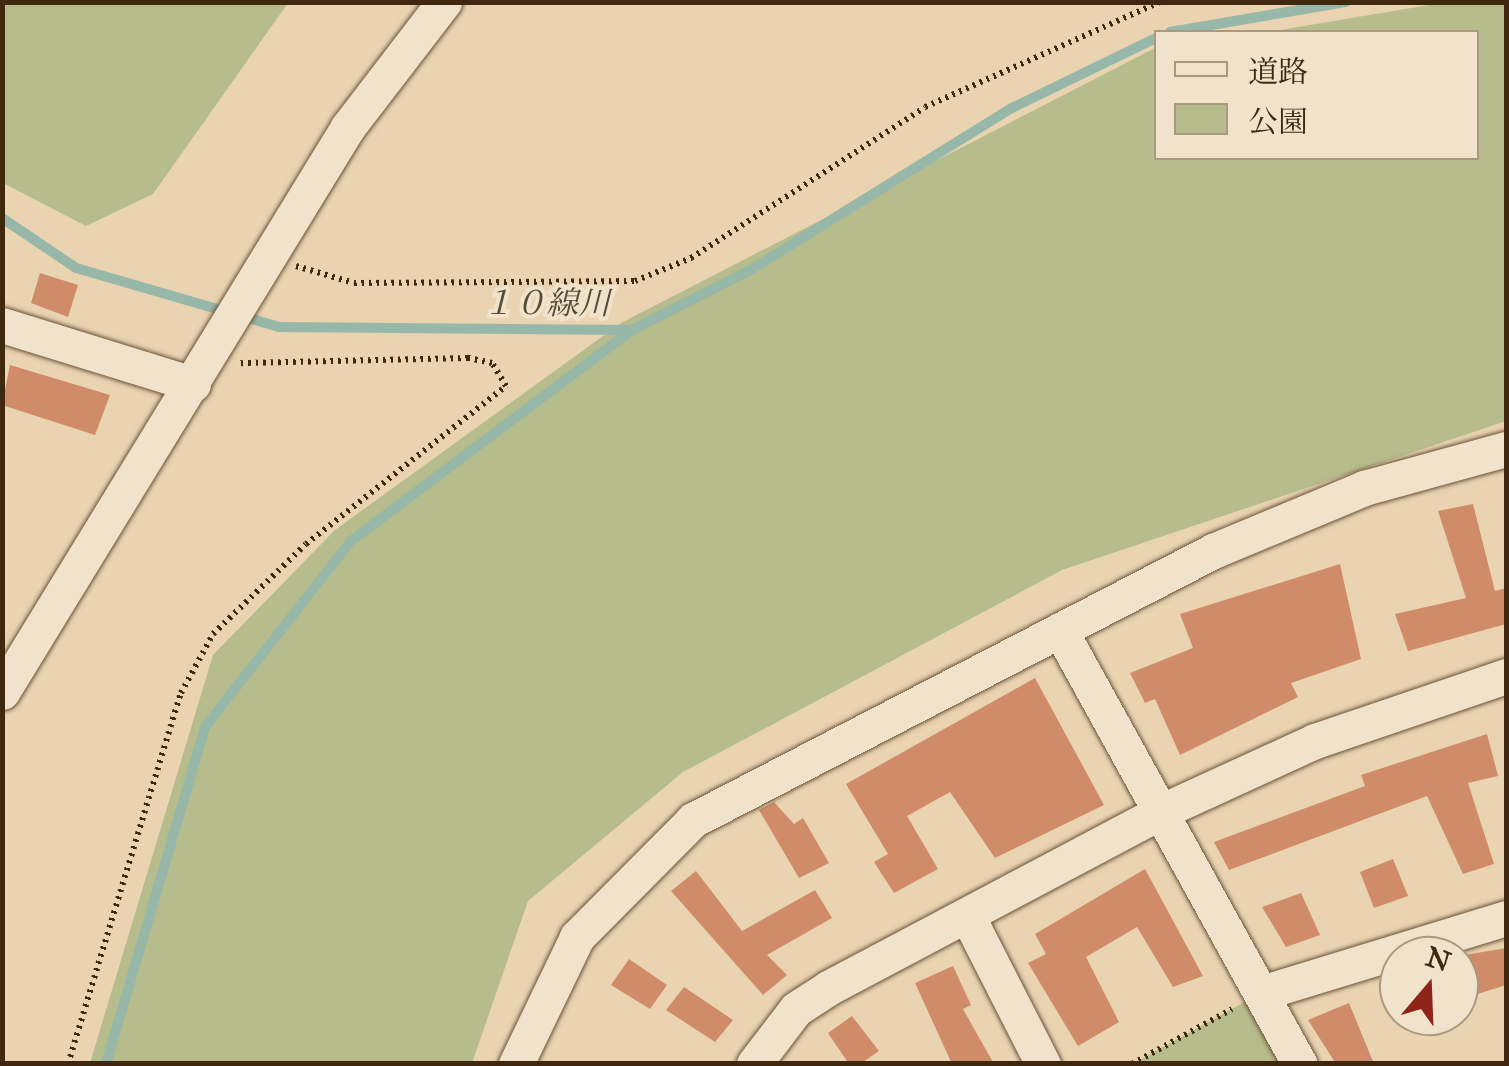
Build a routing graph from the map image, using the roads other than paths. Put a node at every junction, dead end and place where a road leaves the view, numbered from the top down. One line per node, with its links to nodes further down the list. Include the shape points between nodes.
1 (444, 2): 3 (street, via 348,127)
2 (2, 325): 3 (street)
3 (206, 361): 7 (street)
4 (1506, 449): 5 (street, via 1364,488)
5 (1060, 630): 8 (street); 12 (street, via 694,820 577,937)
6 (1506, 676): 8 (street, via 1315,741)
7 (2, 692)
8 (1160, 812): 9 (street); 11 (street)
9 (968, 918): 13 (street, via 796,1009); 14 (street)
10 (1506, 918): 11 (street)
11 (1261, 993): 15 (street)
12 (516, 1064)
13 (754, 1064)
14 (1043, 1064)
15 (1300, 1064)

